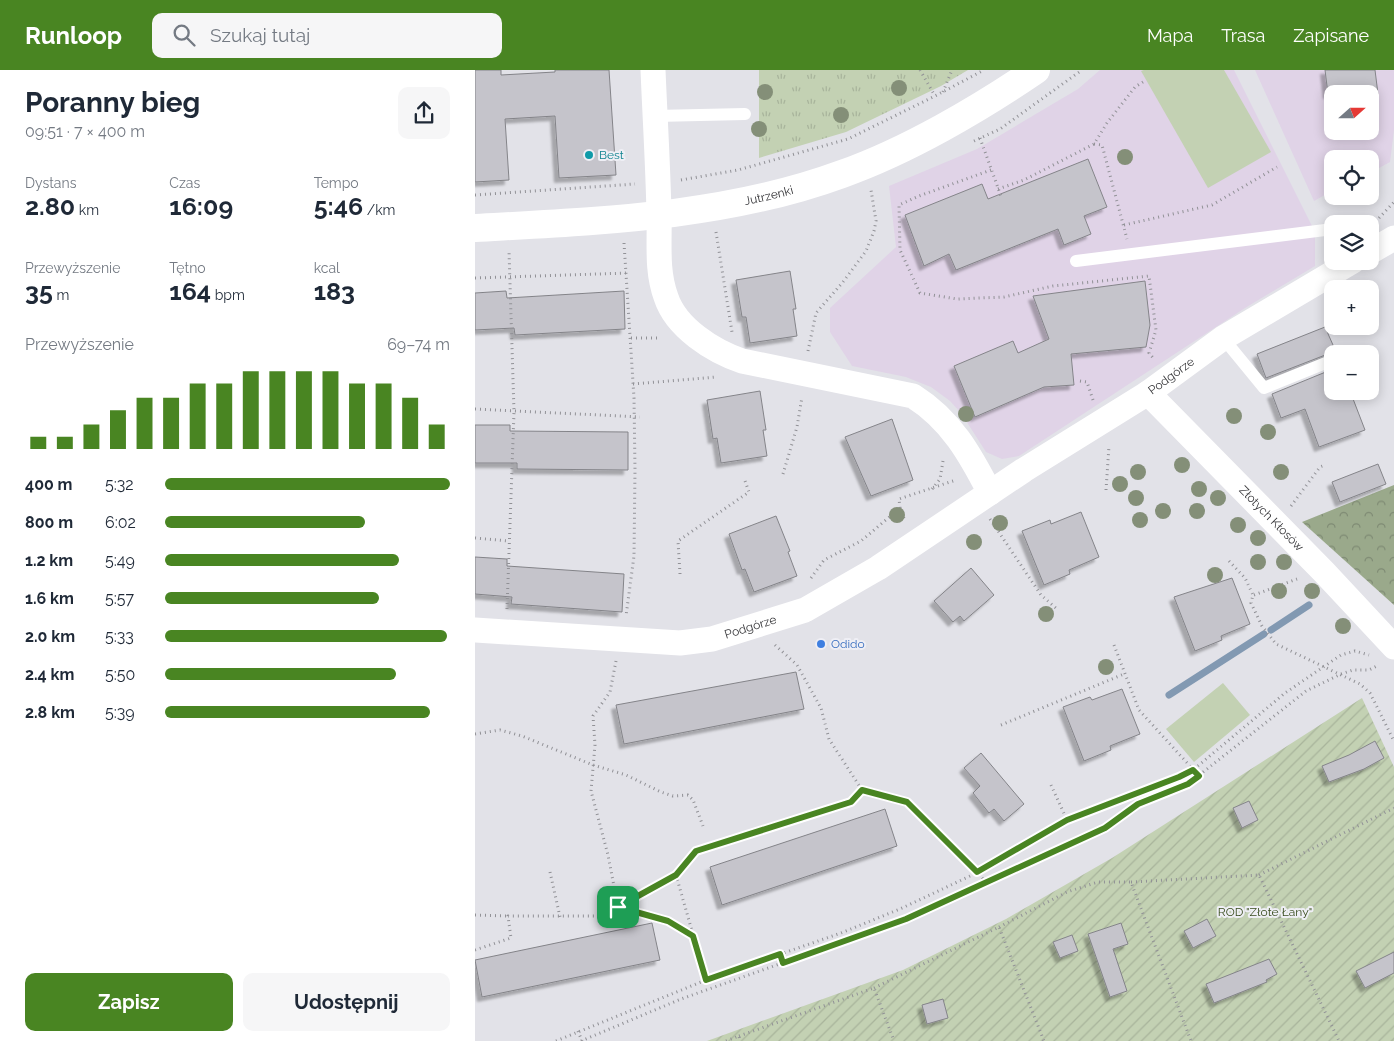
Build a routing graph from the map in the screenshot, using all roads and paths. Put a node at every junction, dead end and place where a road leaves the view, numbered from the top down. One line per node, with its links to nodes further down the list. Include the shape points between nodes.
1 (653, 70): 11 (street)
2 (920, 70): 9 (path)
3 (952, 70): 8 (path)
4 (984, 70): 8 (path)
5 (1035, 70): 26 (street, Jutrzenki, via 933,131 842,174 762,196)
6 (1082, 70): 12 (path, via 1000,128)
7 (1146, 80): 14 (path, via 1129,94)
8 (943, 92): 9 (path)
9 (935, 96): 17 (path, via 848,138 738,170)
10 (745, 114): 11 (lane)
11 (655, 116): 26 (street)
12 (980, 138): 13 (path); 16 (path)
13 (971, 142)
14 (1094, 144): 21 (path); 28 (path, via 1102,146)
15 (1277, 167): 28 (path, via 1212,205)
16 (991, 170): 21 (path); 46 (path, via 899,205 900,250 920,293 957,299 1005,297 1053,286 1149,276 1156,330 1149,352)
17 (680, 180)
18 (636, 184): 23 (path)
19 (879, 186): 20 (path)
20 (871, 190): 22 (path); 44 (path, via 876,221 874,231 866,251 816,314)
21 (998, 190): 24 (path)
22 (862, 193)
23 (475, 194)
24 (1002, 199)
25 (1394, 202): 27 (path)
26 (659, 215): 29 (street, Jutrzenki); 62 (street, via 659,269 666,298 683,324 705,342 742,361 913,396 933,408 965,446)
27 (1379, 218)
28 (1124, 225): 32 (path)
29 (475, 228)
30 (1324, 230): 35 (lane)
31 (708, 231): 43 (path, via 715,229)
32 (1127, 238)
33 (624, 243): 37 (path)
34 (509, 248): 38 (path)
35 (1076, 261)
36 (1338, 270): 42 (street, Podgórze)
37 (628, 273): 38 (path); 40 (path)
38 (509, 277): 39 (path); 54 (path)
39 (475, 278)
40 (631, 338): 41 (path); 49 (path)
41 (659, 338)
42 (1223, 338): 45 (lane, via 1264,388); 50 (street, Podgórze)
43 (733, 340)
44 (808, 352)
45 (1324, 364)
46 (1160, 366)
47 (724, 376): 49 (path)
48 (1080, 381): 52 (path, via 1087,382)
49 (633, 384): 55 (path)
50 (1148, 393): 62 (street, Podgórze); 80 (street, Złotych Kłosów, via 1324,572)
51 (801, 404): 60 (path)
52 (1095, 404)
53 (475, 409): 54 (path)
54 (514, 412): 55 (path); 68 (path)
55 (634, 416): 56 (path); 77 (path, via 635,556)
56 (640, 417)
57 (1108, 455): 64 (path)
58 (943, 456): 63 (path, via 940,479)
59 (1325, 465): 65 (path, via 1320,467)
60 (783, 474)
61 (744, 478): 70 (path, via 749,492 679,541)
62 (984, 483): 63 (path); 77 (street, Podgórze, via 878,568 805,610 746,630 681,643)
63 (931, 489): 72 (path, via 899,499 900,508 891,517 861,541 825,560)
64 (1106, 490)
65 (1293, 504)
66 (988, 518): 74 (path, via 1041,595)
67 (475, 538): 68 (path)
68 (509, 541): 75 (path)
69 (1229, 561): 73 (path, via 1245,578)
70 (680, 574)
71 (1305, 576): 73 (path)
72 (806, 585)
73 (1253, 595): 81 (path, via 1251,603 1262,626 1276,644)
74 (1057, 609)
75 (507, 614)
76 (475, 630): 77 (street, Podgórze)
77 (623, 631): 87 (path, via 611,692 593,716)
78 (1114, 645): 82 (path)
79 (775, 646): 91 (path, via 797,665 821,708 829,739)
80 (1388, 650): 81 (path, via 1369,655 1348,651); 83 (path, via 1373,669)
81 (1323, 667): 83 (path); 88 (path, via 1285,693)
82 (1124, 674): 84 (path); 88 (path, via 1139,710)
83 (1341, 674): 86 (path, via 1370,693); 89 (path, via 1306,691)
84 (1001, 725)
85 (475, 734): 87 (path, via 500,730 523,736)
86 (1394, 741)
87 (593, 765): 94 (path, via 626,774 673,796 688,796 693,800); 101 (path, via 591,791)
88 (1193, 770): 89 (path); 93 (path)
89 (1199, 776): 99 (path, via 1188,784 1138,804 1105,828)
90 (1051, 785): 93 (path)
91 (862, 790): 96 (path, via 907,802); 97 (path, via 851,802 696,851)
92 (1394, 808): 98 (path)
93 (1067, 820): 96 (path)
94 (703, 826)
95 (550, 872): 104 (path)
96 (977, 872): 99 (path); 108 (path, via 900,910)
97 (676, 875): 101 (path); 106 (path)
98 (1259, 875): 100 (path); 121 (path)
99 (986, 882): 109 (path, via 906,919)
100 (1131, 882): 105 (path, via 1098,882 1067,892); 120 (path)
101 (618, 907): 104 (path, via 602,916); 106 (path, via 668,921)
102 (475, 915): 103 (path)
103 (509, 916): 104 (path); 107 (path, via 511,938)
104 (560, 917)
105 (999, 927): 111 (path); 119 (path)
106 (693, 936): 110 (path)
107 (475, 950)
108 (780, 954): 109 (path); 110 (path)
109 (783, 963): 115 (path, via 681,999)
110 (706, 980): 112 (path)
111 (874, 988): 113 (path); 118 (path)
112 (578, 1031): 114 (path); 115 (path)
113 (739, 1036): 116 (path); 117 (path)
114 (556, 1041)
115 (581, 1041)
116 (726, 1041)
117 (740, 1041)
118 (894, 1041)
119 (1043, 1041)
120 (1191, 1041)
121 (1339, 1041)

